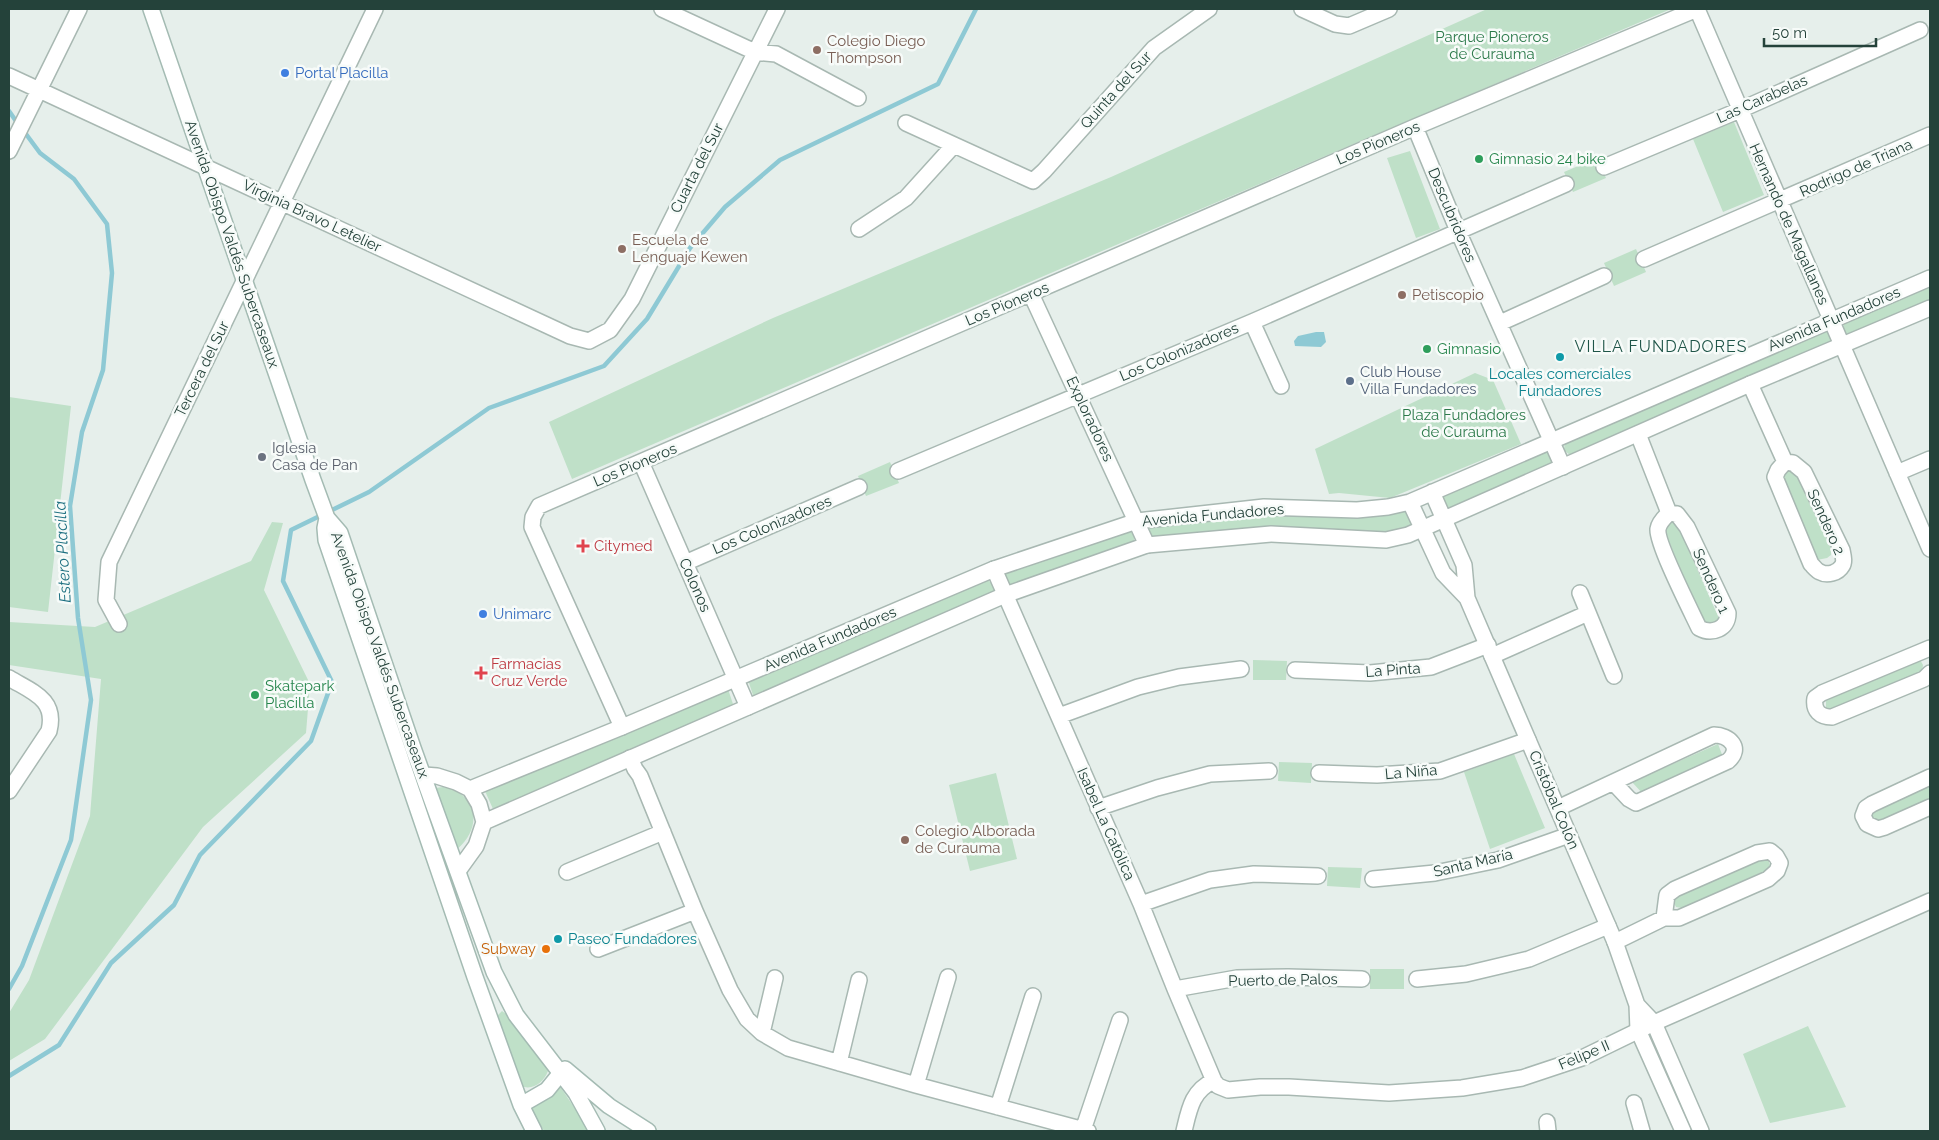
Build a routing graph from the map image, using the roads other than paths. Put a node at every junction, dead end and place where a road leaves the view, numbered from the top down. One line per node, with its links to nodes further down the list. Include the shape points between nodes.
1 (79, 9): 13 (street)
2 (151, 9): 21 (street, Avenida Obispo Valdés Subercaseaux)
3 (375, 9): 25 (street, Tercera del Sur)
4 (662, 9): 11 (street)
5 (777, 9): 11 (street, Cuarta del Sur)
6 (1209, 9): 20 (street, Quinta del Sur, via 1154,48 1033,181)
7 (1302, 9): 8 (street, via 1335,24 1349,26)
8 (1389, 9)
9 (1697, 9): 15 (street, Hernando de Magallanes); 17 (street, Los Pioneros)
10 (1920, 30): 15 (street, Las Carabelas)
11 (755, 52): 14 (street, via 776,54); 37 (street, Cuarta del Sur, via 632,298 610,330)
12 (9, 76): 13 (street, Virginia Bravo Letelier)
13 (35, 94): 19 (street); 21 (street, Virginia Bravo Letelier)
14 (858, 98)
15 (1740, 110): 22 (street, Las Carabelas); 24 (street, Hernando de Magallanes)
16 (906, 123): 20 (street)
17 (1415, 127): 27 (street, Descubridores); 32 (street, Los Pioneros)
18 (1930, 135): 24 (street, Rodrigo de Triana)
19 (11, 145)
20 (954, 145): 26 (street, via 906,198)
21 (205, 166): 25 (street, Virginia Bravo Letelier); 31 (street, Avenida Obispo Valdés Subercaseaux)
22 (1604, 167)
23 (1566, 184): 27 (street)
24 (1779, 201): 28 (street, Rodrigo de Triana); 34 (street, Hernando de Magallanes)
25 (283, 202): 31 (street, Tercera del Sur); 37 (street, Virginia Bravo Letelier, via 570,336)
26 (859, 230)
27 (1458, 231): 35 (street, Los Colonizadores); 36 (street, Descubridores)
28 (1644, 259)
29 (1604, 276): 36 (street)
30 (1930, 278): 34 (street, Avenida Fundadores)
31 (245, 282): 54 (street, Avenida Obispo Valdés Subercaseaux); 66 (street, Tercera del Sur, via 108,562 106,600)
32 (1031, 294): 41 (street, Exploradores); 45 (street, Los Pioneros)
33 (1930, 308): 38 (street, Avenida Fundadores)
34 (1831, 320): 38 (street, Hernando de Magallanes); 43 (street, Avenida Fundadores)
35 (1252, 322): 40 (street); 41 (street, Los Colonizadores)
36 (1500, 324): 43 (street, Descubridores)
37 (589, 341)
38 (1842, 346): 39 (street, Avenida Fundadores); 49 (street, Hernando de Magallanes)
39 (1750, 384): 42 (street, Avenida Fundadores); 46 (street)
40 (1281, 386)
41 (1078, 394): 48 (street, Los Colonizadores); 56 (street, Exploradores)
42 (1638, 434): 47 (street, Avenida Fundadores); 53 (street)
43 (1552, 442): 47 (street, Descubridores); 51 (street, Avenida Fundadores)
44 (1930, 459): 49 (street)
45 (641, 462): 60 (street, Colonos); 77 (street, Los Pioneros, via 539,506 532,527)
46 (1785, 462): 46 (street, Sendero 2, via 1775,477 1811,564 1821,573 1837,571 1844,560 1842,550 1804,472 1799,466)
47 (1563, 468): 55 (street, Avenida Fundadores)
48 (898, 471)
49 (1897, 473): 59 (street, Hernando de Magallanes)
50 (860, 487): 60 (street, Los Colonizadores)
51 (1432, 492): 52 (street, Avenida Fundadores); 55 (street, Cristóbal Colón)
52 (1410, 502): 56 (street, Avenida Fundadores, via 1357,510 1264,507); 57 (street, Cristóbal Colón)
53 (1669, 513): 53 (street, Sendero 1, via 1658,528 1663,549 1698,628 1715,630 1724,626 1728,613 1687,527 1677,514)
54 (327, 518): 82 (street, Avenida Obispo Valdés Subercaseaux, via 340,534); 122 (street, Avenida Obispo Valdés Subercaseaux, via 325,528 329,549)
55 (1445, 520): 57 (street, Avenida Fundadores); 64 (street, Cristóbal Colón, via 1464,565)
56 (1137, 521): 58 (street, Exploradores); 61 (street, Avenida Fundadores)
57 (1422, 530): 58 (street, Avenida Fundadores, via 1386,540 1271,534); 64 (street, Cristóbal Colón, via 1443,573)
58 (1147, 545): 63 (street, Avenida Fundadores)
59 (1930, 550)
60 (685, 563): 74 (street, Colonos)
61 (994, 569): 63 (street, Isabel La Católica); 74 (street, Avenida Fundadores)
62 (1580, 593): 65 (street)
63 (1005, 595): 75 (street, Avenida Fundadores); 76 (street, Isabel La Católica)
64 (1467, 598): 67 (street, Cristóbal Colón)
65 (1588, 613): 67 (street, La Pinta); 72 (street)
66 (119, 624)
67 (1490, 650): 70 (street, La Pinta, via 1431,667 1370,673); 78 (street, Cristóbal Colón)
68 (1930, 650): 71 (street, via 1822,693 1815,698 1814,704 1818,714 1832,717 1924,679)
69 (1241, 669): 76 (street, via 1179,677 1138,687)
70 (1295, 670)
71 (1930, 673)
72 (1614, 676)
73 (9, 678): 86 (street, via 40,696 51,715 49,731)
74 (736, 679): 75 (street, Colonos); 77 (street, Avenida Fundadores)
75 (748, 707): 79 (street, Avenida Fundadores)
76 (1058, 716): 88 (street, Isabel La Católica)
77 (622, 727): 85 (street, Avenida Fundadores)
78 (1528, 740): 81 (street, La Niña, via 1440,770 1377,775); 89 (street, Cristóbal Colón)
79 (630, 758): 90 (street, Avenida Fundadores); 91 (street)
80 (1269, 771): 88 (street, via 1210,774)
81 (1319, 774)
82 (424, 775): 85 (street, via 437,776); 93 (street, Avenida Obispo Valdés Subercaseaux)
83 (1930, 777): 87 (street, via 1872,804 1863,816 1867,824 1878,829 1886,828)
84 (1614, 782): 84 (street, via 1636,803 1728,761 1735,750 1732,742 1723,735 1714,735); 89 (street)
85 (470, 789): 90 (street)
86 (9, 791)
87 (1930, 807)
88 (1098, 808): 98 (street, Isabel La Católica)
89 (1558, 808): 92 (street, Cristóbal Colón)
90 (484, 822): 93 (street, via 476,846)
91 (662, 832): 94 (street); 99 (street)
92 (1569, 835): 96 (street, Santa María, via 1498,860); 101 (street, Cristóbal Colón)
93 (458, 871): 116 (street, Avenida Obispo Valdés Subercaseaux, via 494,972 516,1015)
94 (567, 872)
95 (1318, 876): 98 (street, via 1254,874 1210,880)
96 (1373, 879)
97 (1930, 901): 113 (street, Felipe II)
98 (1141, 904): 109 (street, Isabel La Católica)
99 (694, 911): 103 (street); 115 (street, via 730,990 747,1019)
100 (1664, 918): 100 (street, via 1679,918 1768,879 1780,863 1770,851 1757,853 1675,889 1667,895); 102 (street)
101 (1608, 926): 102 (street, Cristóbal Colón); 107 (street, via 1529,959 1466,974)
102 (1614, 942): 111 (street, Cristóbal Colón)
103 (598, 949)
104 (948, 977): 120 (street)
105 (775, 978): 115 (street)
106 (1362, 979): 109 (street, Puerto de Palos, via 1237,978)
107 (1417, 979)
108 (859, 980): 117 (street)
109 (1174, 989): 119 (street, Isabel La Católica)
110 (1033, 996): 123 (street)
111 (1637, 1005): 113 (street, Cristóbal Colón); 114 (street, Cristóbal Colón)
112 (1120, 1020): 127 (street)
113 (1654, 1023): 114 (street, Felipe II); 131 (street, Cristóbal Colón)
114 (1638, 1030): 119 (street, Felipe II, via 1574,1061 1522,1078 1462,1088 1389,1092 1288,1087 1228,1090 1218,1086); 130 (street, Cristóbal Colón)
115 (762, 1033): 117 (street, via 788,1048)
116 (538, 1045): 118 (street, Avenida Obispo Valdés Subercaseaux); 126 (street, via 610,1106)
117 (839, 1063): 120 (street)
118 (560, 1074): 122 (street, via 547,1090); 125 (street, Avenida Obispo Valdés Subercaseaux, via 576,1093)
119 (1214, 1080): 128 (street, via 1204,1085 1194,1097)
120 (916, 1085): 123 (street)
121 (1634, 1103): 129 (street)
122 (521, 1105): 124 (street, Avenida Obispo Valdés Subercaseaux)
123 (998, 1107): 127 (street)
124 (534, 1131)
125 (597, 1131)
126 (648, 1131)
127 (1086, 1131)
128 (1184, 1131)
129 (1642, 1131)
130 (1683, 1131)
131 (1701, 1131)

